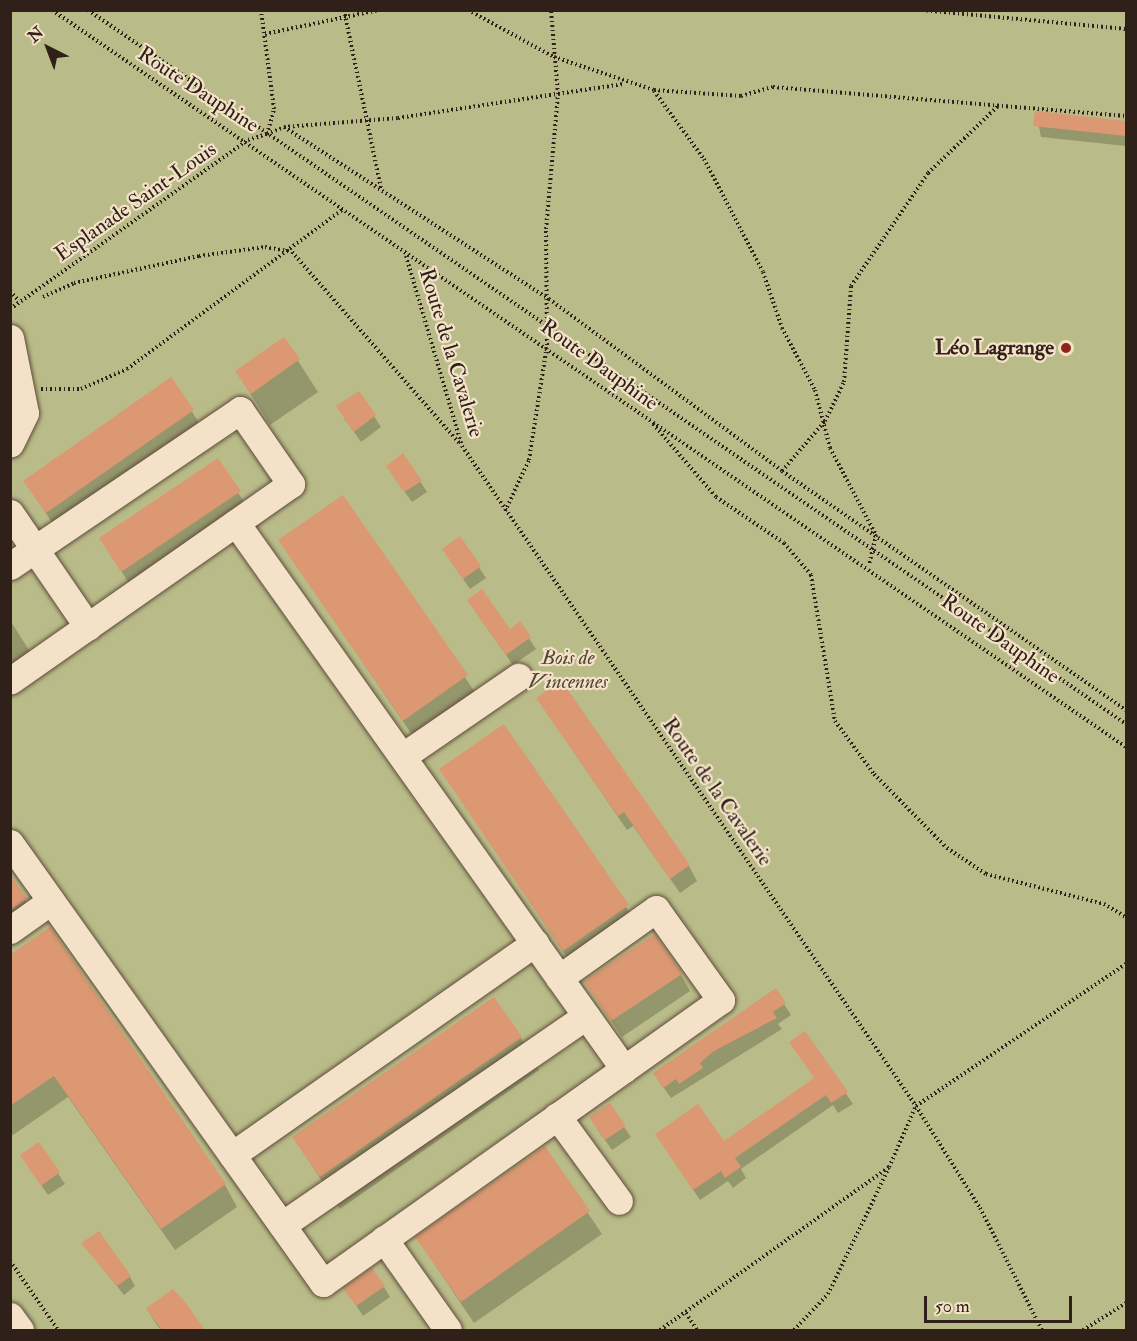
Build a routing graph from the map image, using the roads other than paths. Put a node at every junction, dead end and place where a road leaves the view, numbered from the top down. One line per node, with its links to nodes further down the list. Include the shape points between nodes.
1 (10, 338): 2 (street, via 22,388 24,419)
2 (10, 444)
3 (10, 513): 5 (street)
4 (236, 522): 5 (street, via 291,484 240,410); 7 (street); 10 (street)
5 (36, 549): 6 (street); 7 (street)
6 (10, 566)
7 (88, 627): 9 (street)
8 (518, 677): 10 (street)
9 (10, 681)
10 (402, 756): 14 (street)
11 (10, 843): 12 (street)
12 (51, 901): 13 (street); 19 (street)
13 (10, 930)
14 (535, 943): 15 (street); 19 (street)
15 (560, 978): 16 (street); 17 (street, via 656,909 721,1000)
16 (586, 1016): 17 (street); 21 (street)
17 (624, 1069): 18 (street)
18 (557, 1116): 20 (street); 22 (street)
19 (232, 1155): 21 (street)
20 (619, 1201)
21 (282, 1225): 22 (street, via 323,1283)
22 (384, 1239): 25 (street)
23 (10, 1317): 24 (street)
24 (20, 1330)
25 (448, 1330)

